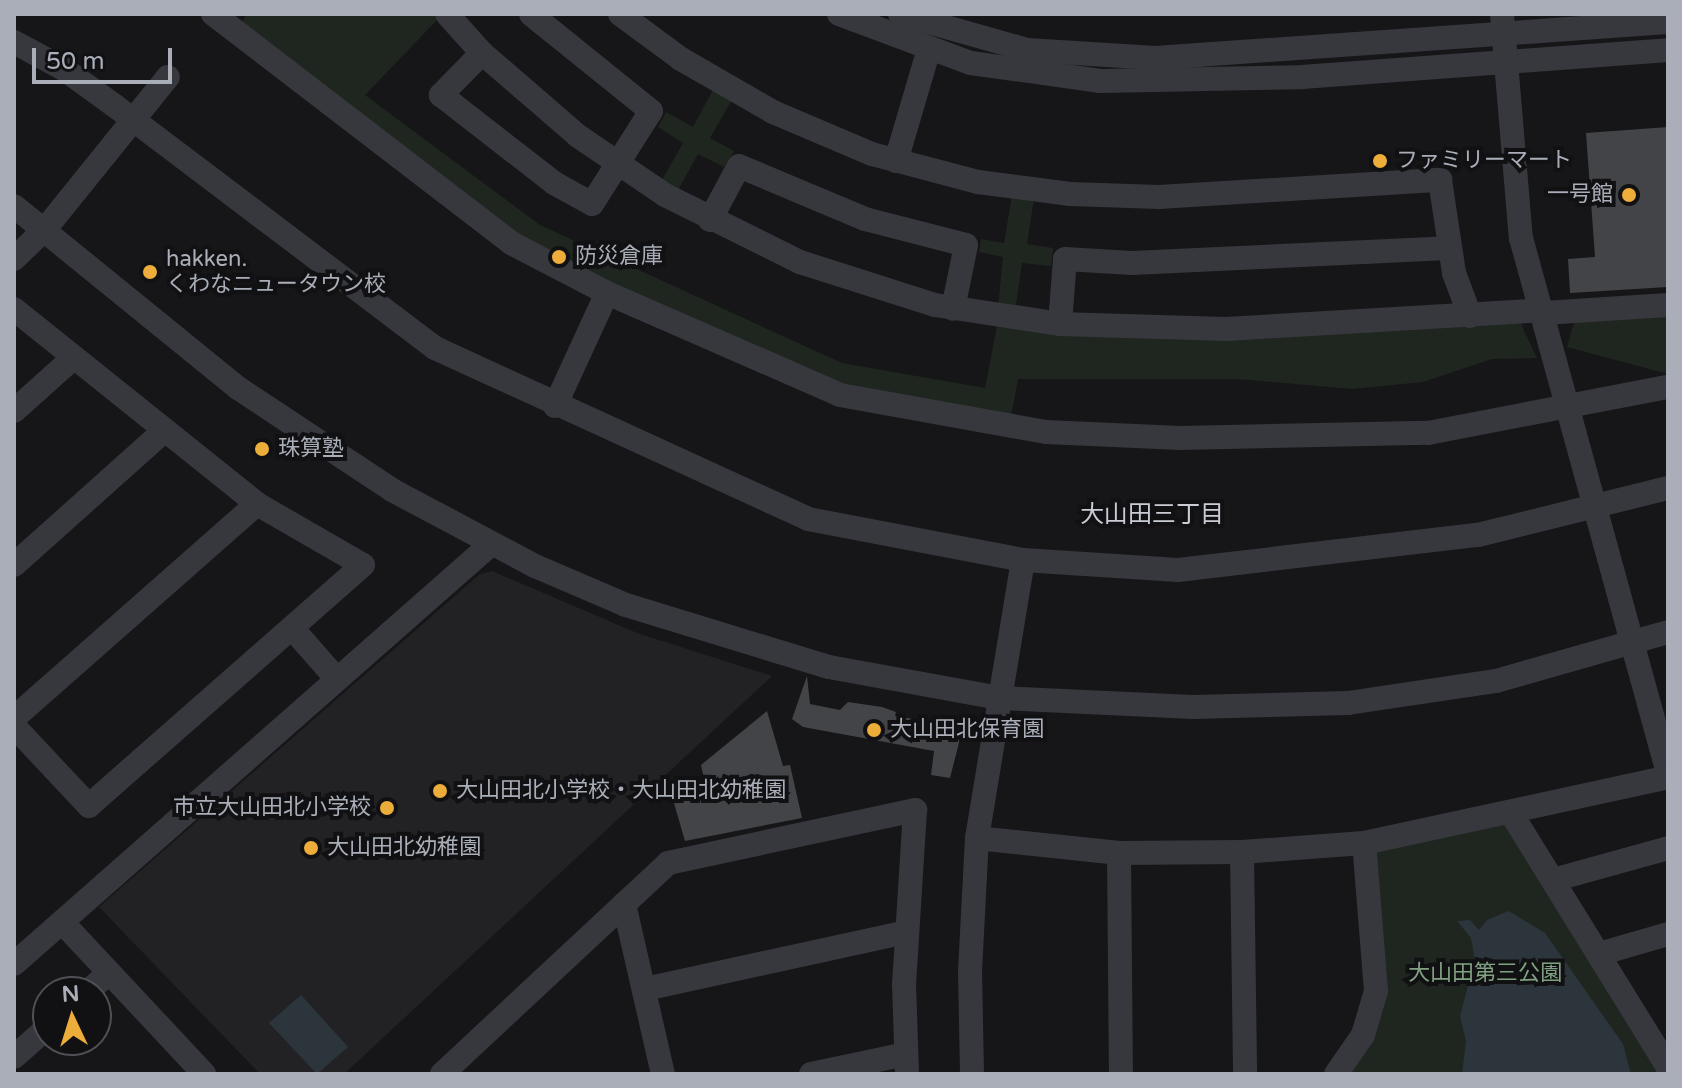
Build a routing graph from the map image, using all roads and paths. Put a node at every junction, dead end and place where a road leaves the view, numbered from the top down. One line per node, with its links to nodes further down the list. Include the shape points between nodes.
1 (213, 14): 23 (street, via 500,235)
2 (447, 14): 12 (street)
3 (531, 14): 17 (street, via 651,111)
4 (620, 14): 16 (street, via 681,59 773,112)
5 (839, 14): 9 (street)
6 (900, 14): 9 (street)
7 (1668, 22): 8 (street)
8 (1503, 24): 9 (street, via 1155,58 1027,50); 13 (street)
9 (935, 30): 13 (street, via 1020,72 1101,81 1302,77); 16 (street)
10 (14, 42): 15 (street, via 64,69)
11 (1668, 50): 13 (street)
12 (482, 53): 17 (street); 17 (street, via 441,95 554,183 592,204)
13 (1506, 61): 27 (street, via 1515,204)
14 (168, 77): 15 (street)
15 (134, 120): 20 (street); 32 (street, via 414,335)
16 (896, 161): 21 (street, via 1023,189 1111,196 1440,180)
17 (618, 166): 19 (street)
18 (14, 206): 20 (street)
19 (710, 220): 26 (street, via 844,279); 26 (street, via 739,166 865,219 966,245)
20 (46, 228): 22 (street); 39 (street, via 238,388 309,439)
21 (1448, 248): 28 (street); 29 (street, via 1132,263 1065,259)
22 (14, 259)
23 (607, 293): 32 (street); 33 (street, via 840,395 1046,432 1180,438 1428,433)
24 (1668, 305): 27 (street)
25 (14, 309): 30 (street)
26 (953, 309): 29 (street)
27 (1544, 311): 28 (street); 33 (street)
28 (1470, 316): 29 (street, via 1286,328)
29 (1060, 324)
30 (73, 358): 34 (street); 35 (street)
31 (1668, 387): 33 (street)
32 (555, 406): 40 (street, via 808,519)
33 (1568, 407): 37 (street)
34 (14, 411)
35 (164, 431): 38 (street); 41 (street)
36 (1668, 488): 37 (street)
37 (1594, 502): 40 (street, via 1478,535 1277,560 1178,570); 44 (street)
38 (257, 504): 42 (street, via 363,565); 47 (street)
39 (491, 544): 45 (street); 46 (street, via 626,605 716,636 829,667)
40 (1023, 560): 46 (street)
41 (14, 565)
42 (292, 628): 45 (street); 48 (street, via 89,806)
43 (1668, 632): 44 (street)
44 (1632, 642): 46 (street, via 1496,681 1348,703 1193,707); 49 (street)
45 (336, 678): 58 (street)
46 (1000, 698): 51 (street)
47 (14, 718)
48 (14, 726)
49 (1668, 775): 50 (street)
50 (1511, 813): 52 (street); 56 (street)
51 (977, 838): 55 (street); 74 (street, via 970,971)
52 (1364, 843): 54 (street); 77 (street, via 1376,991 1363,1035)
53 (1668, 848): 56 (street)
54 (1242, 852): 55 (street); 76 (street)
55 (1119, 853): 75 (street)
56 (1553, 880): 61 (street)
57 (624, 904): 59 (street, via 668,863 915,810); 65 (street); 71 (street)
58 (62, 922): 62 (street); 63 (street)
59 (906, 932): 65 (street); 68 (street)
60 (1668, 934): 61 (street)
61 (1599, 954): 69 (street)
62 (14, 964)
63 (109, 973): 64 (street); 70 (street)
64 (106, 976)
65 (645, 989): 72 (street)
66 (32, 1041): 67 (street)
67 (14, 1057)
68 (907, 1064): 73 (street)
69 (1668, 1067)
70 (191, 1069)
71 (442, 1074)
72 (663, 1074)
73 (811, 1074)
74 (972, 1074)
75 (1121, 1074)
76 (1245, 1074)
77 (1336, 1074)

